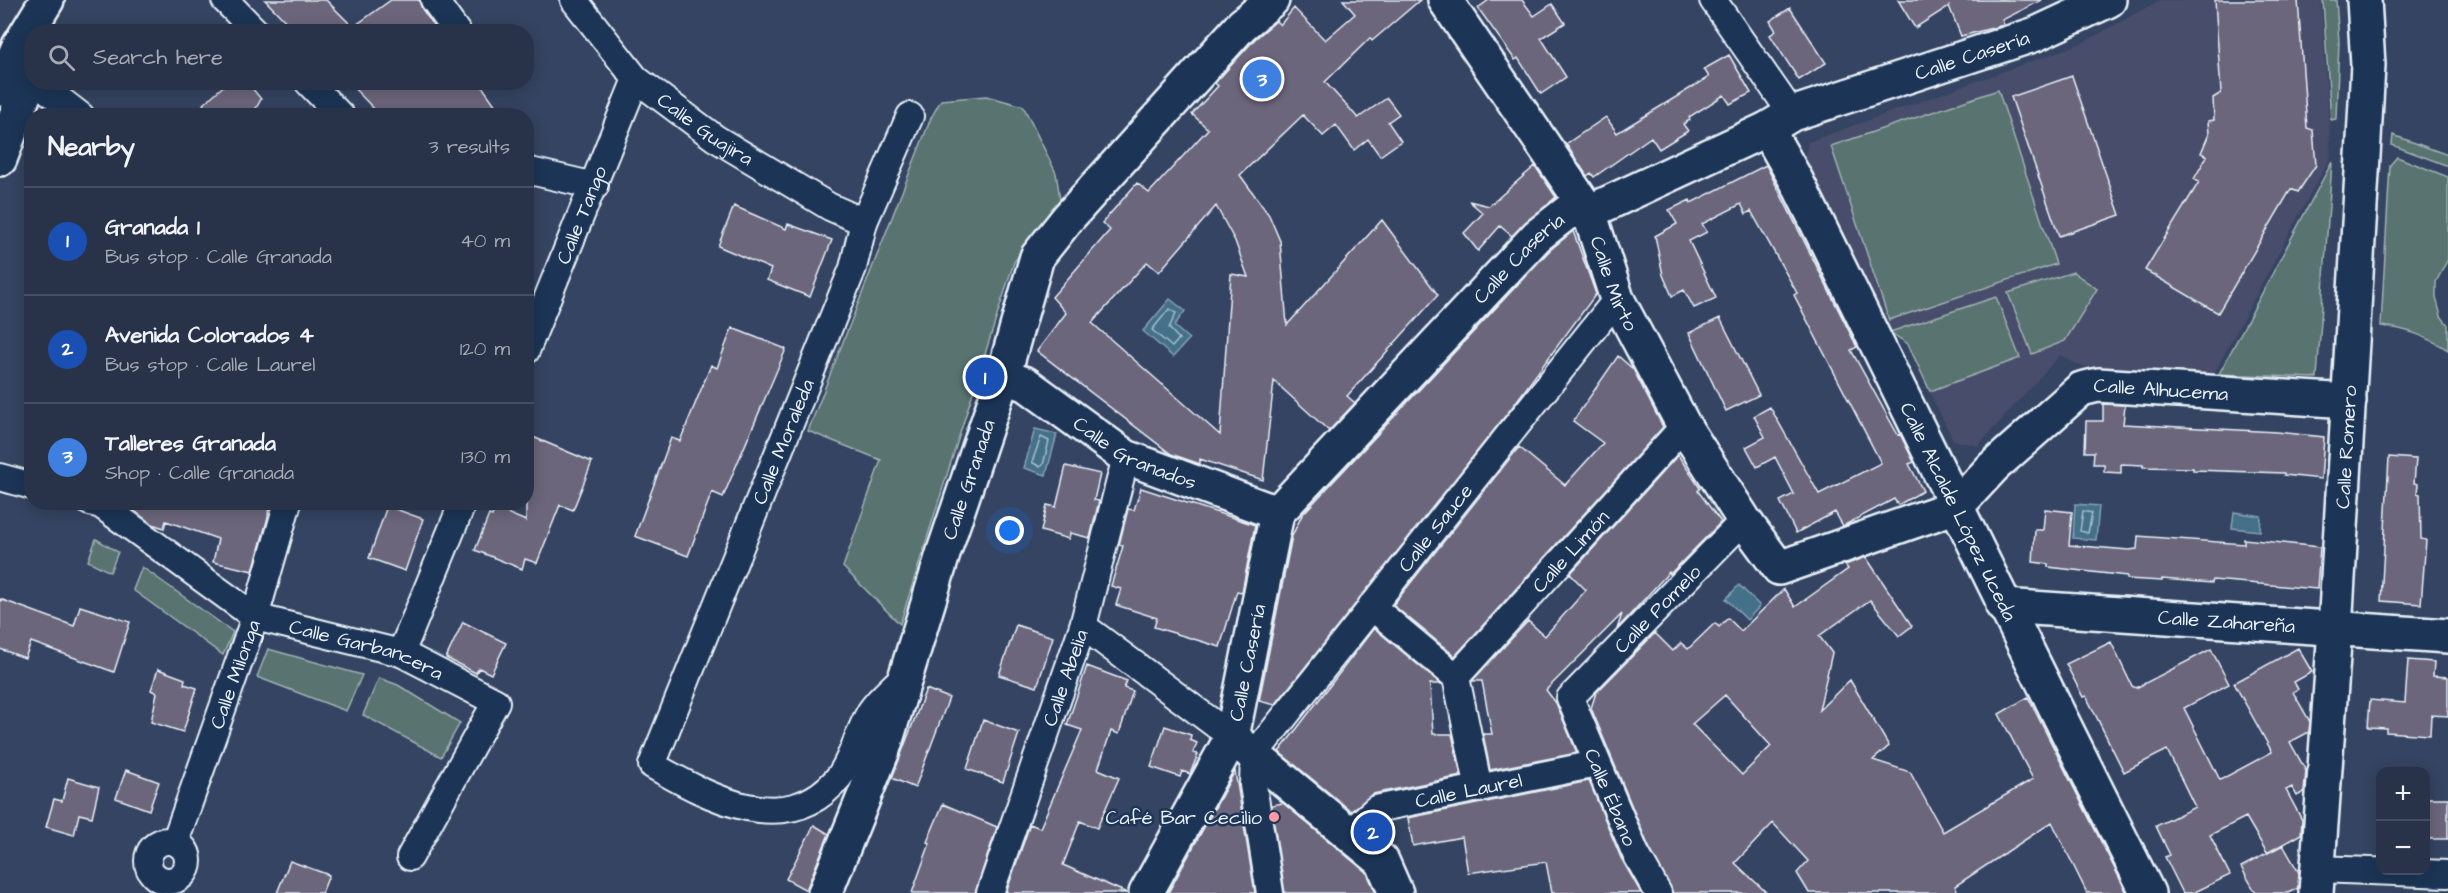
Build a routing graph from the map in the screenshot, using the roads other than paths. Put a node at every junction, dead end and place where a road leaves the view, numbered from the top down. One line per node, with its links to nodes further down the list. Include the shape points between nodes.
1 (47, 0): 11 (street)
2 (71, 0): 12 (street)
3 (225, 0): 13 (street)
4 (434, 0): 14 (street)
5 (574, 0): 16 (street, Calle Guajira)
6 (1272, 0): 32 (street, Calle Granada, via 1242,25 1037,256)
7 (1445, 0): 28 (street, Calle Mirto)
8 (1713, 0): 24 (street)
9 (2364, 0): 33 (street, Calle Romero, via 2368,65)
10 (2104, 1): 24 (street, Calle Casería, via 2036,34)
11 (41, 24)
12 (56, 24)
13 (248, 24)
14 (451, 24)
15 (24, 75): 17 (street)
16 (636, 79): 27 (street, Calle Tango); 29 (street, Calle Guajira, via 715,138 830,207)
17 (0, 89)
18 (24, 89): 25 (street)
19 (51, 90): 21 (street)
20 (316, 90): 22 (street)
21 (72, 108)
22 (333, 108)
23 (910, 116): 29 (street, Calle Moraleda)
24 (1780, 121): 28 (street, Calle Casería); 38 (street, Calle Alcalde López Uceda, via 1796,180)
25 (0, 158)
26 (534, 172): 27 (street)
27 (595, 186): 31 (street, Calle Tango)
28 (1589, 212): 30 (street, Calle Mirto); 42 (street, Calle Casería, via 1569,211 1538,236)
29 (864, 222): 52 (street, Calle Moraleda, via 853,268 652,765 704,794 771,812 805,805 839,777 870,712)
30 (1617, 299): 34 (street, Calle Mirto); 45 (street, Calle Sauce)
31 (534, 332)
32 (1004, 377): 35 (street, Calle Granados, via 1026,384); 52 (street, Calle Granada)
33 (2349, 400): 38 (street, Calle Alhucema, via 2097,385 2080,389 1992,467); 49 (street, Calle Romero)
34 (1684, 426): 43 (street, Calle Mirto); 53 (street, Calle Limón)
35 (1126, 458): 42 (street, Calle Granados); 48 (street, Calle Abelia)
36 (0, 477): 37 (street)
37 (24, 484)
38 (1957, 506): 44 (street, Calle Alhucema); 46 (street, Calle Alcalde López Uceda)
39 (103, 510): 47 (street, Calle Garbancera)
40 (286, 510): 47 (street, Calle Milonga)
41 (460, 510): 51 (street)
42 (1277, 513): 55 (street, Calle Casería)
43 (1744, 520): 44 (street, Calle Mirto); 54 (street, Calle Pomelo)
44 (1779, 568)
45 (1371, 606): 53 (street); 55 (street, Calle Sauce)
46 (2003, 606): 49 (street, Calle Zahareña); 69 (street, Calle Alcalde López Uceda)
47 (255, 617): 51 (street, Calle Garbancera); 59 (street, Calle Milonga)
48 (1083, 626): 55 (street); 64 (street, Calle Abelia)
49 (2336, 629): 50 (street, Calle Zahareña); 62 (street, Calle Romero)
50 (2448, 636)
51 (400, 653): 60 (street, Calle Garbancera, via 496,702)
52 (903, 677): 63 (street, Calle Granada, via 883,750)
53 (1456, 677): 57 (street)
54 (1570, 698): 56 (street, Calle Ébano)
55 (1243, 746): 58 (street); 65 (street, Calle Casería); 66 (street)
56 (1596, 764): 57 (street, Calle Laurel); 68 (street, Calle Ébano)
57 (1479, 789): 58 (street, Calle Laurel, via 1376,809)
58 (1348, 834): 67 (street, via 1382,861)
59 (175, 842)
60 (410, 857)
61 (2448, 874): 62 (street)
62 (2317, 881)
63 (825, 893)
64 (990, 893)
65 (1146, 893)
66 (1269, 893)
67 (1396, 893)
68 (1658, 893)
69 (2148, 893)

